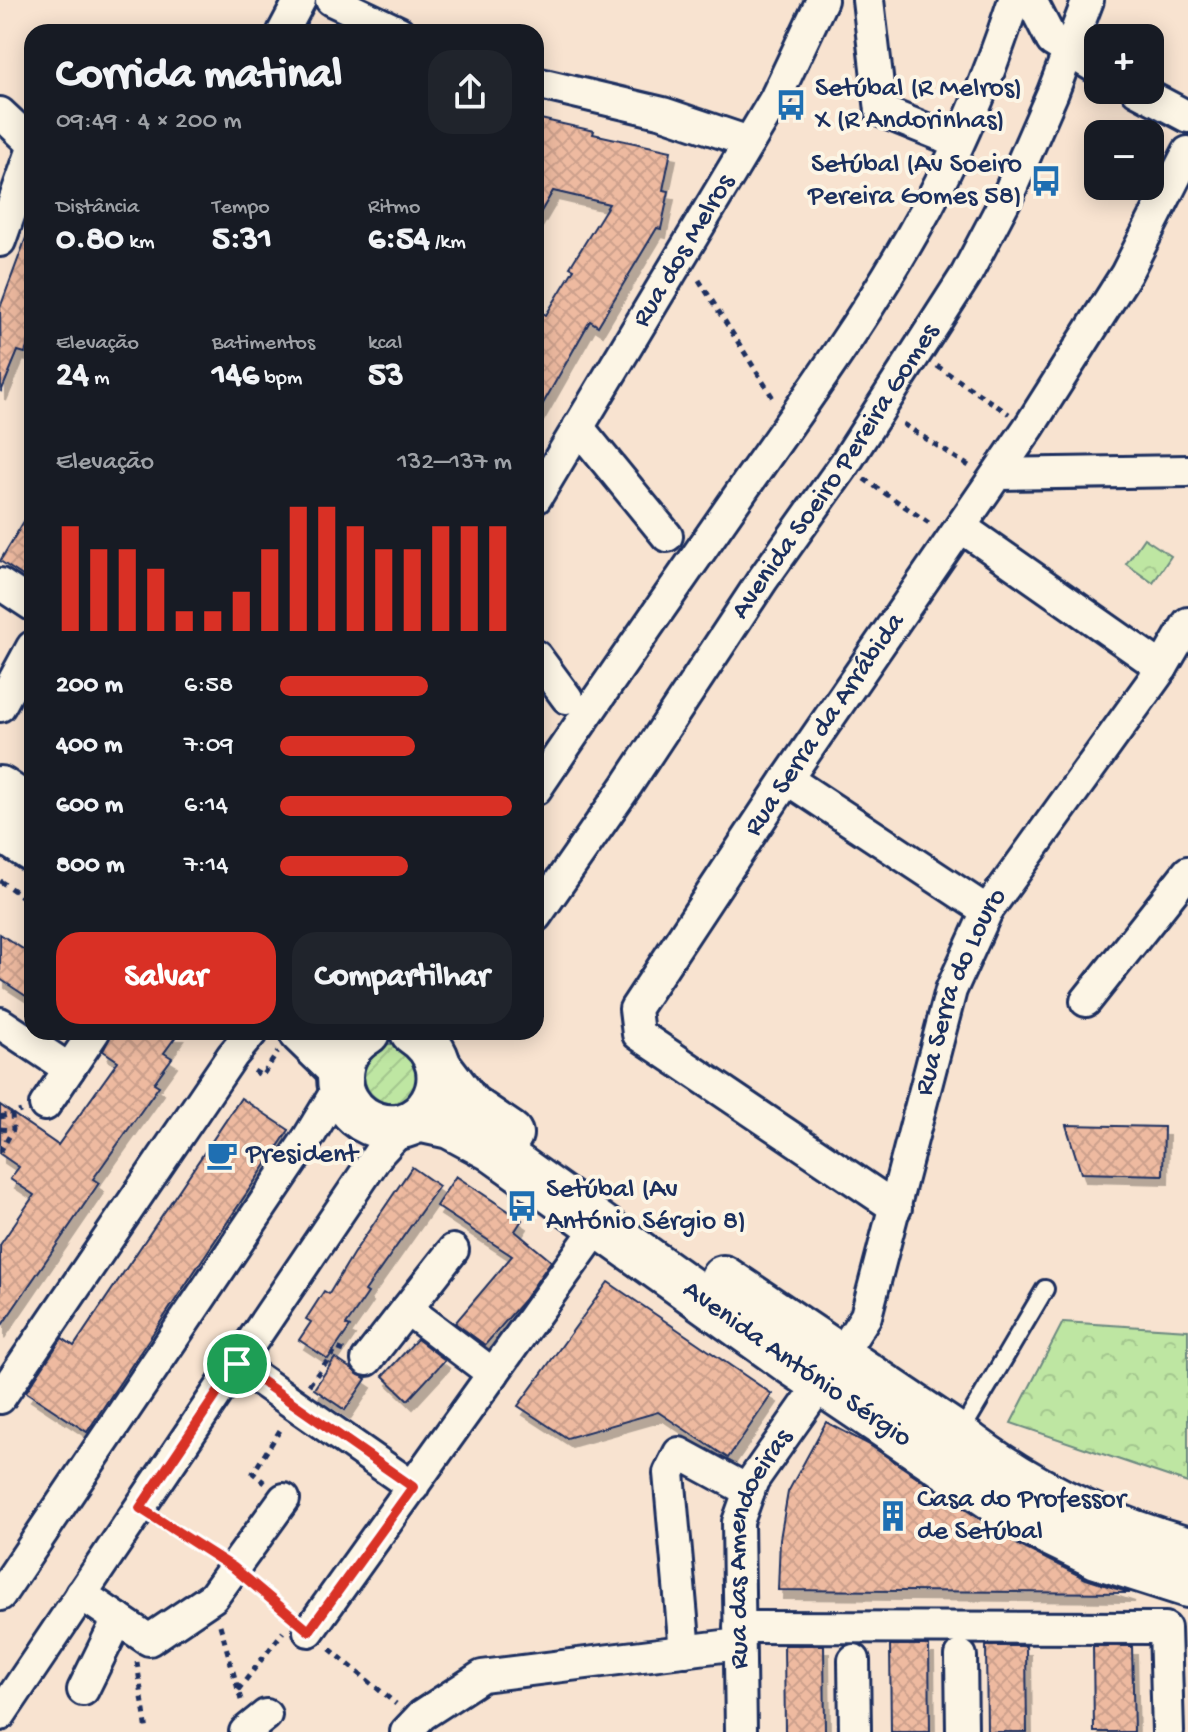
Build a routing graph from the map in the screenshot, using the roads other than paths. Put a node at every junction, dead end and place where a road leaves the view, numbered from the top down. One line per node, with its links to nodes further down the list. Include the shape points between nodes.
1 (300, 0): 8 (street)
2 (331, 0): 9 (street)
3 (822, 0): 17 (street, Rua dos Melros)
4 (868, 0): 18 (street, via 881,111)
5 (1014, 0): 18 (street)
6 (1031, 0): 10 (street, via 1052,41)
7 (1088, 0): 10 (street, Avenida Soeiro Pereira Gomes)
8 (287, 24)
9 (382, 24)
10 (1068, 53): 11 (street); 42 (street, Avenida Soeiro Pereira Gomes, via 1009,193 966,275 844,465)
11 (1084, 62)
12 (544, 85): 17 (street, via 663,113)
13 (1163, 104): 15 (street)
14 (0, 113): 16 (street)
15 (1188, 117)
16 (24, 136)
17 (749, 142): 22 (street, Rua dos Melros)
18 (958, 142): 35 (street, via 914,233 830,365)
19 (1188, 152): 24 (street, Rua Serra da Arrábida, via 1126,274)
20 (24, 174): 21 (street)
21 (0, 241)
22 (578, 427): 25 (street, Rua dos Melros); 27 (street)
23 (1188, 471): 24 (street)
24 (999, 474): 26 (street, Rua Serra da Arrábida)
25 (544, 477)
26 (961, 527): 30 (street, Rua Serra do Louro); 36 (street, Rua Serra da Arrábida)
27 (667, 536)
28 (0, 584): 29 (street)
29 (24, 600)
30 (1179, 646): 43 (street, Rua Serra do Louro)
31 (24, 662): 34 (street)
32 (544, 667): 33 (street)
33 (567, 698)
34 (0, 706)
35 (544, 777)
36 (787, 779): 43 (street); 57 (street, Rua Serra da Arrábida, via 635,1009 638,1034)
37 (0, 789): 38 (main road)
38 (24, 806)
39 (0, 828): 40 (main road)
40 (24, 844)
41 (1188, 872): 44 (street)
42 (544, 904)
43 (987, 911): 57 (street, Rua Serra do Louro, via 951,990)
44 (1086, 1001)
45 (0, 1023): 46 (street)
46 (24, 1039)
47 (26, 1040): 53 (street)
48 (89, 1040): 53 (street)
49 (246, 1040): 66 (street)
50 (309, 1040): 54 (main road)
51 (355, 1040): 54 (main road, via 345,1052)
52 (434, 1046): 56 (main road, via 440,1088 432,1105); 64 (main road, Avenida António Sérgio, via 469,1106)
53 (69, 1069): 55 (street)
54 (340, 1077): 56 (main road, via 345,1101 356,1115 388,1127); 74 (street, via 308,1138)
55 (45, 1105)
56 (412, 1122): 58 (main road, Avenida António Sérgio, via 450,1126 491,1148); 63 (street, via 379,1153)
57 (896, 1208): 64 (street, Rua Serra do Louro, via 866,1316)
58 (600, 1224): 64 (main road, Avenida António Sérgio); 65 (street)
59 (453, 1250): 61 (street)
60 (1045, 1289): 67 (lane)
61 (407, 1309): 62 (street); 65 (street)
62 (367, 1360)
63 (237, 1364): 68 (street); 73 (street)
64 (831, 1369): 67 (main road, Avenida António Sérgio); 69 (street, Rua das Amendoeiras); 72 (main road, Avenida António Sérgio, via 1031,1524 1097,1556)
65 (493, 1374): 68 (street)
66 (0, 1398)
67 (958, 1436): 71 (main road, Avenida António Sérgio, via 994,1464 1076,1508)
68 (413, 1487): 76 (street)
69 (749, 1491): 77 (street, Rua das Amendoeiras, via 738,1522); 78 (street, via 679,1453 669,1473)
70 (284, 1499): 75 (street, via 213,1597 149,1640)
71 (1188, 1550)
72 (1188, 1585)
73 (81, 1594): 75 (street); 82 (street)
74 (0, 1595)
75 (125, 1624): 81 (street)
76 (301, 1625)
77 (739, 1635): 78 (street); 84 (street, Rua das Amendoeiras); 87 (street, via 1165,1628)
78 (685, 1651): 83 (street, via 482,1676)
79 (961, 1656): 86 (street)
80 (854, 1660): 85 (street)
81 (83, 1690)
82 (0, 1715)
83 (411, 1727)
84 (741, 1732)
85 (855, 1732)
86 (962, 1732)
87 (1168, 1732)

